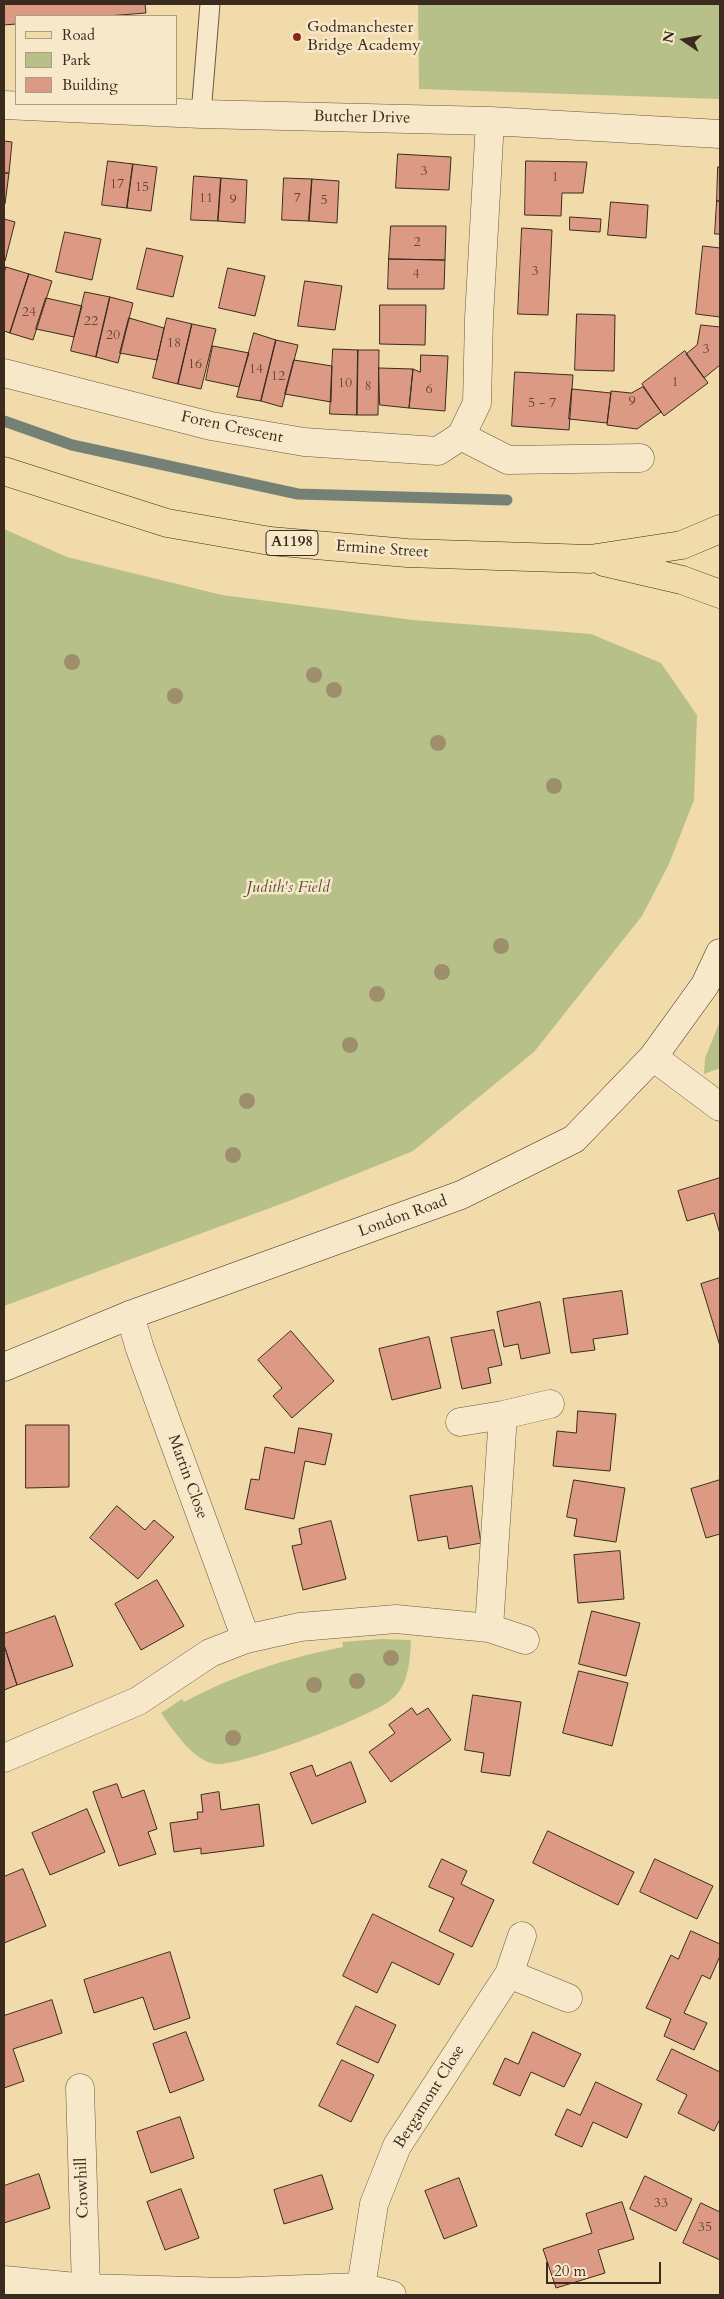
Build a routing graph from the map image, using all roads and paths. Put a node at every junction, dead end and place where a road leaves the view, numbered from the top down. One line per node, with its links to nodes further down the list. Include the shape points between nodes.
1 (210, 4): 3 (lane)
2 (4, 105): 3 (street, Butcher Drive)
3 (201, 114): 4 (street, Butcher Drive)
4 (490, 121): 5 (street, Butcher Drive); 7 (street, via 477,403)
5 (720, 134)
6 (4, 372): 7 (street, Foren Crescent, via 211,426 304,442 438,451)
7 (461, 436): 8 (street, via 508,460)
8 (640, 458)
9 (4, 471): 11 (main road, Ermine Street / A1198, via 166,523 270,542 406,552)
10 (720, 529): 11 (main road, Ermine Street / A1198, via 682,545)
11 (590, 559): 12 (main road, Ermine Street / A1198, via 682,580)
12 (720, 594)
13 (720, 953): 14 (street, London Road, via 705,985)
14 (652, 1056): 15 (street); 16 (street, London Road, via 574,1139 461,1196)
15 (720, 1107)
16 (130, 1315): 17 (street, London Road); 22 (street, Martin Close)
17 (4, 1367)
18 (550, 1404): 19 (street)
19 (503, 1415): 20 (street); 21 (street)
20 (460, 1422)
21 (489, 1628): 22 (street, via 396,1619 300,1627); 23 (street)
22 (246, 1639): 24 (street, via 210,1653 138,1701)
23 (525, 1640)
24 (4, 1758)
25 (522, 1936): 26 (street, Bergamont Close)
26 (509, 1974): 27 (street); 30 (street, Bergamont Close, via 397,2146 374,2204)
27 (568, 1998)
28 (80, 2088): 31 (street, Crowhill)
29 (4, 2280): 31 (street)
30 (361, 2287): 31 (street, via 226,2292); 32 (street)
31 (86, 2288)
32 (392, 2295)

